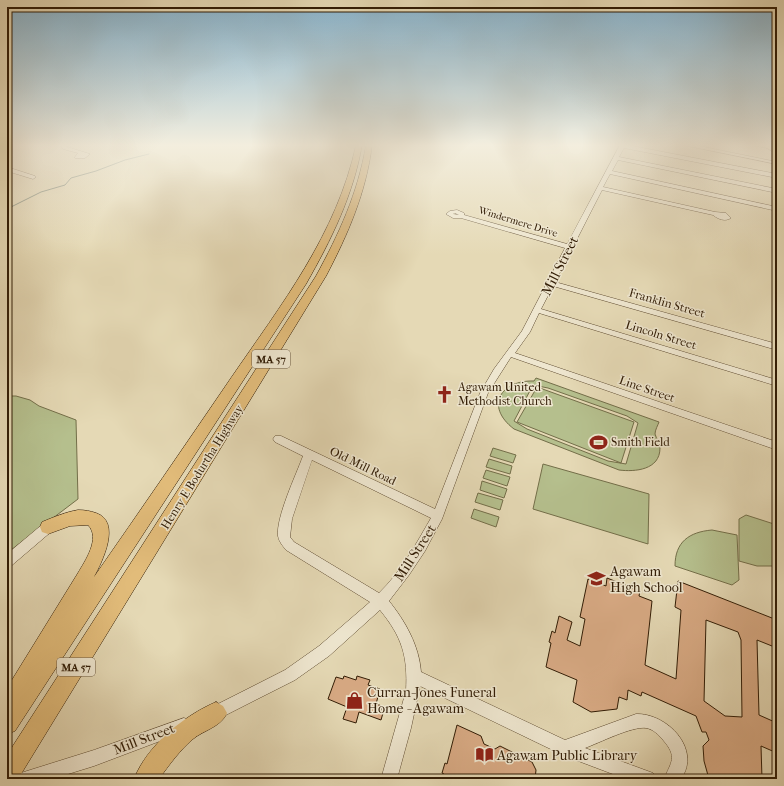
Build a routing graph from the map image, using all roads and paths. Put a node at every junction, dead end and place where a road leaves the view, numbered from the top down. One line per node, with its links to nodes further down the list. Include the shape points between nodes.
1 (351, 182): 27 (highway, Henry E Bodurtha Highway / MA 57, via 338,216 296,293)
2 (362, 182): 29 (highway, Henry E Bodurtha Highway / MA 57, via 350,216 311,294)
3 (604, 182): 6 (street, Mill Street)
4 (653, 182): 8 (street)
5 (732, 182): 7 (street)
6 (601, 188): 9 (street); 11 (street, Mill Street)
7 (777, 191)
8 (777, 209)
9 (715, 214)
10 (461, 216): 11 (street, Windermere Drive)
11 (569, 246): 12 (street, Mill Street)
12 (551, 283): 13 (street, Mill Street); 14 (street, Franklin Street)
13 (537, 310): 15 (street, Mill Street, via 526,332); 16 (street, Lincoln Street)
14 (777, 347)
15 (510, 354): 18 (street, Line Street); 20 (street, Mill Street, via 484,393)
16 (777, 383)
17 (278, 439): 19 (street, Old Mill Road)
18 (777, 446)
19 (309, 454): 20 (street, Old Mill Road); 23 (street, via 287,518 283,534 285,540 290,546)
20 (438, 516): 23 (street, Mill Street, via 411,563)
21 (48, 527): 22 (street); 25 (highway, via 69,518 88,518 99,527 100,540 84,579)
22 (7, 562)
23 (380, 601): 24 (street, via 395,619 408,644); 26 (street, Mill Street, via 339,639 307,663 266,688)
24 (414, 676): 28 (street); 32 (street, via 406,718)
25 (7, 708)
26 (216, 713): 30 (street, Mill Street, via 94,758); 31 (highway, via 186,731 165,752)
27 (7, 723)
28 (565, 748): 33 (street); 34 (street, via 636,721 647,721 667,732 677,748 679,765)
29 (7, 776)
30 (27, 779)
31 (145, 779)
32 (389, 779)
33 (647, 779)
34 (672, 779)

